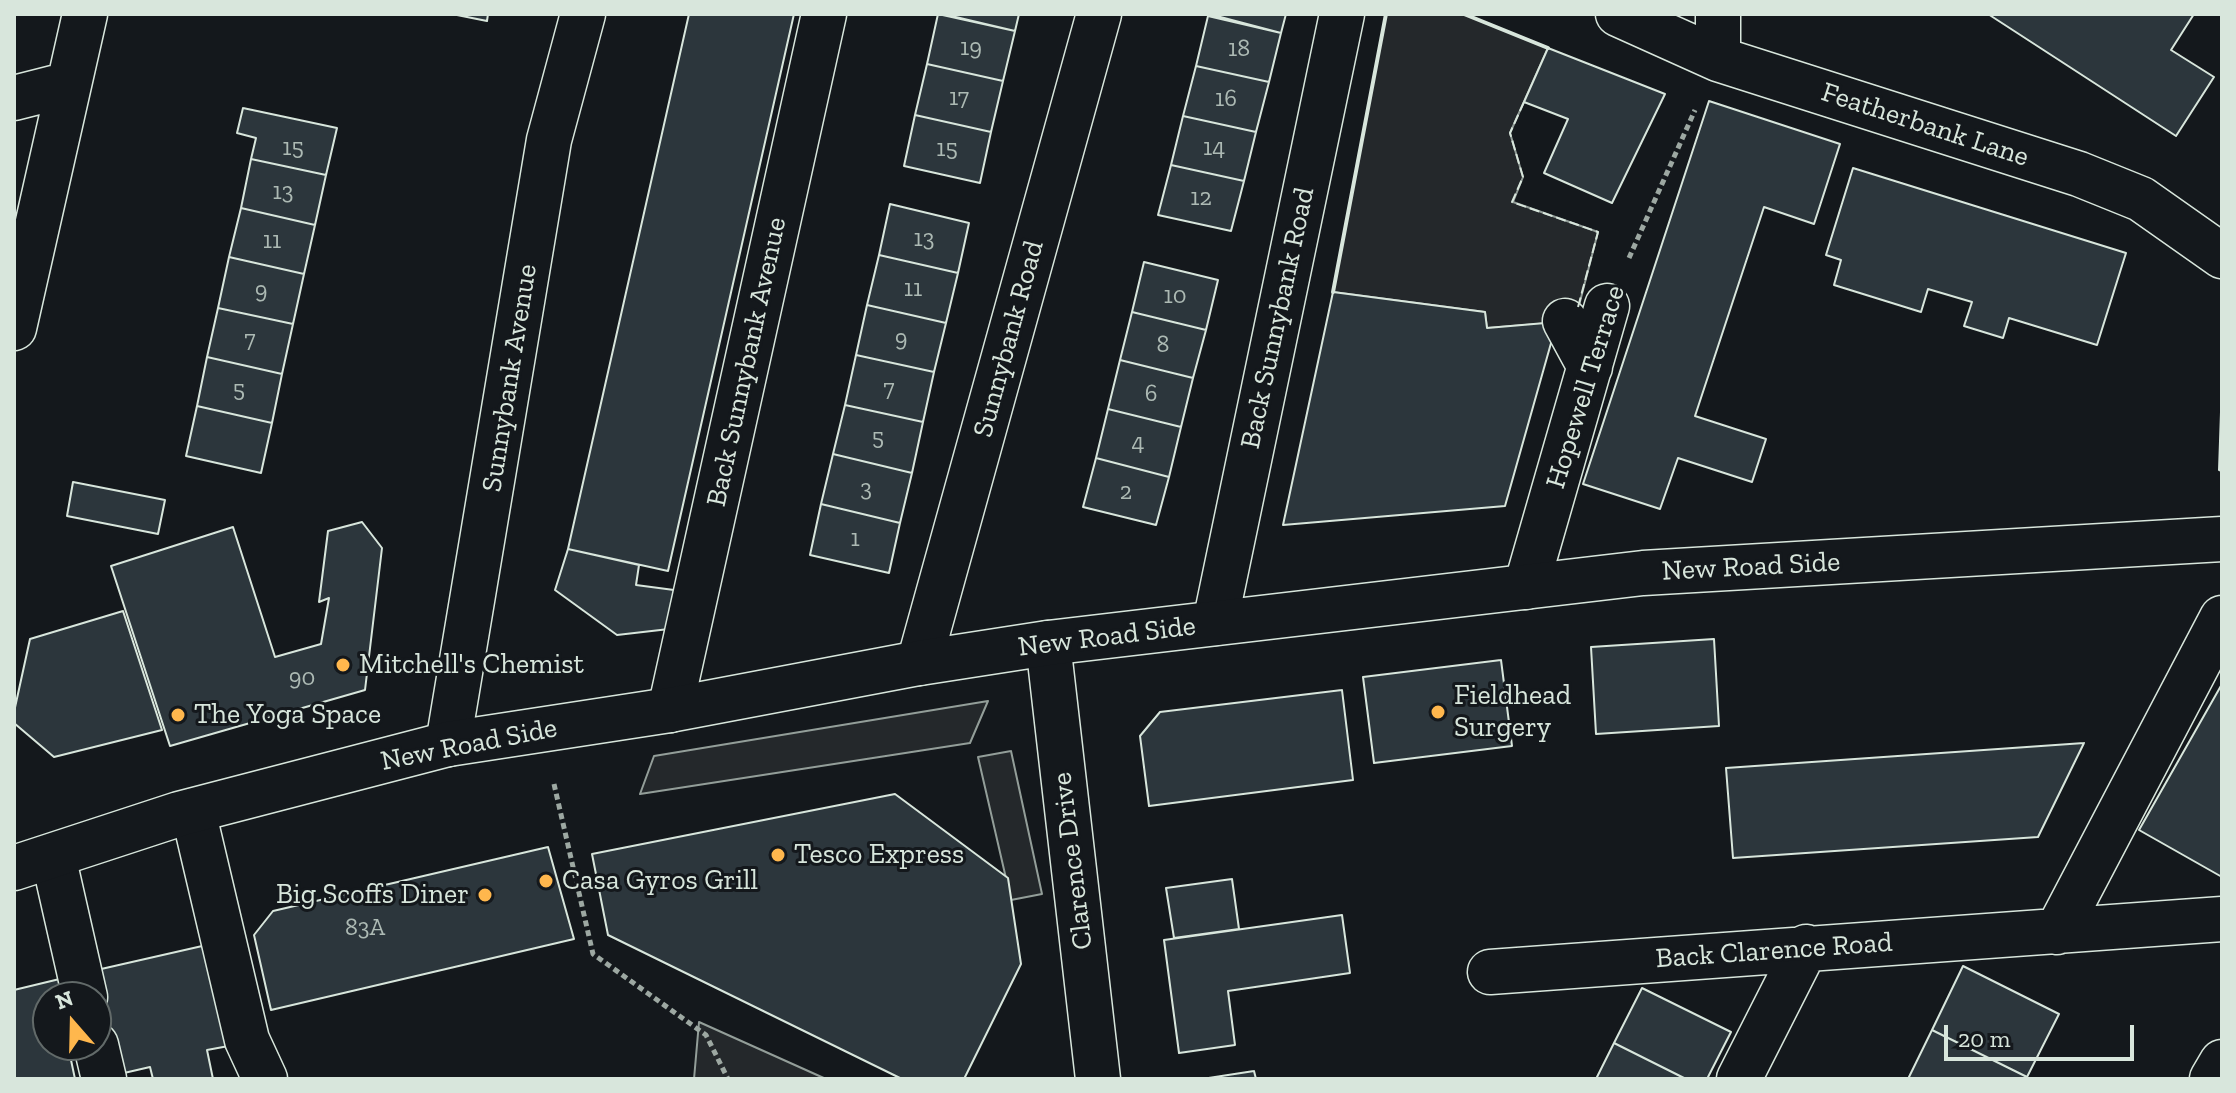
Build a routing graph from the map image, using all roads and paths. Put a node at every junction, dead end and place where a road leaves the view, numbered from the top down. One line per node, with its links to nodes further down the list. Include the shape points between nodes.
1 (85, 14): 9 (street)
2 (583, 14): 24 (street, Sunnybank Avenue, via 549,140)
3 (824, 14): 22 (street, Back Sunnybank Avenue)
4 (1099, 14): 21 (street, Sunnybank Road)
5 (1342, 14): 19 (street, Back Sunnybank Road)
6 (1618, 14): 8 (street, Featherbank Lane)
7 (1718, 14): 8 (street)
8 (1718, 59): 11 (street, Featherbank Lane, via 2079,174 2141,199); 12 (path, Hopewell Terrace)
9 (69, 84): 10 (street); 14 (street)
10 (14, 98)
11 (2222, 256)
12 (1607, 306): 15 (street, Hopewell Terrace)
13 (1565, 321): 15 (street)
14 (14, 328)
15 (1590, 367): 17 (street, Hopewell Terrace)
16 (2222, 539): 17 (street, New Road Side, via 1643,573)
17 (1526, 587): 19 (street, New Road Side)
18 (2222, 618): 28 (street)
19 (1215, 623): 20 (street, New Road Side)
20 (1048, 643): 21 (street, New Road Side); 35 (street, Clarence Drive)
21 (919, 663): 22 (street, New Road Side)
22 (670, 710): 23 (street, New Road Side)
23 (541, 730): 24 (street, New Road Side); 34 (path, via 593,954 706,1035)
24 (448, 744): 25 (street, New Road Side)
25 (193, 811): 26 (street, New Road Side); 33 (street, via 247,1040)
26 (34, 862): 31 (street)
27 (2222, 919): 28 (street, Back Clarence Road)
28 (2057, 932): 29 (street, Back Clarence Road)
29 (1806, 947): 30 (street, Back Clarence Road); 36 (street)
30 (1490, 972)
31 (79, 981)
32 (2222, 1062): 37 (street)
33 (265, 1079)
34 (728, 1079)
35 (1098, 1079)
36 (1739, 1079)
37 (2212, 1079)

